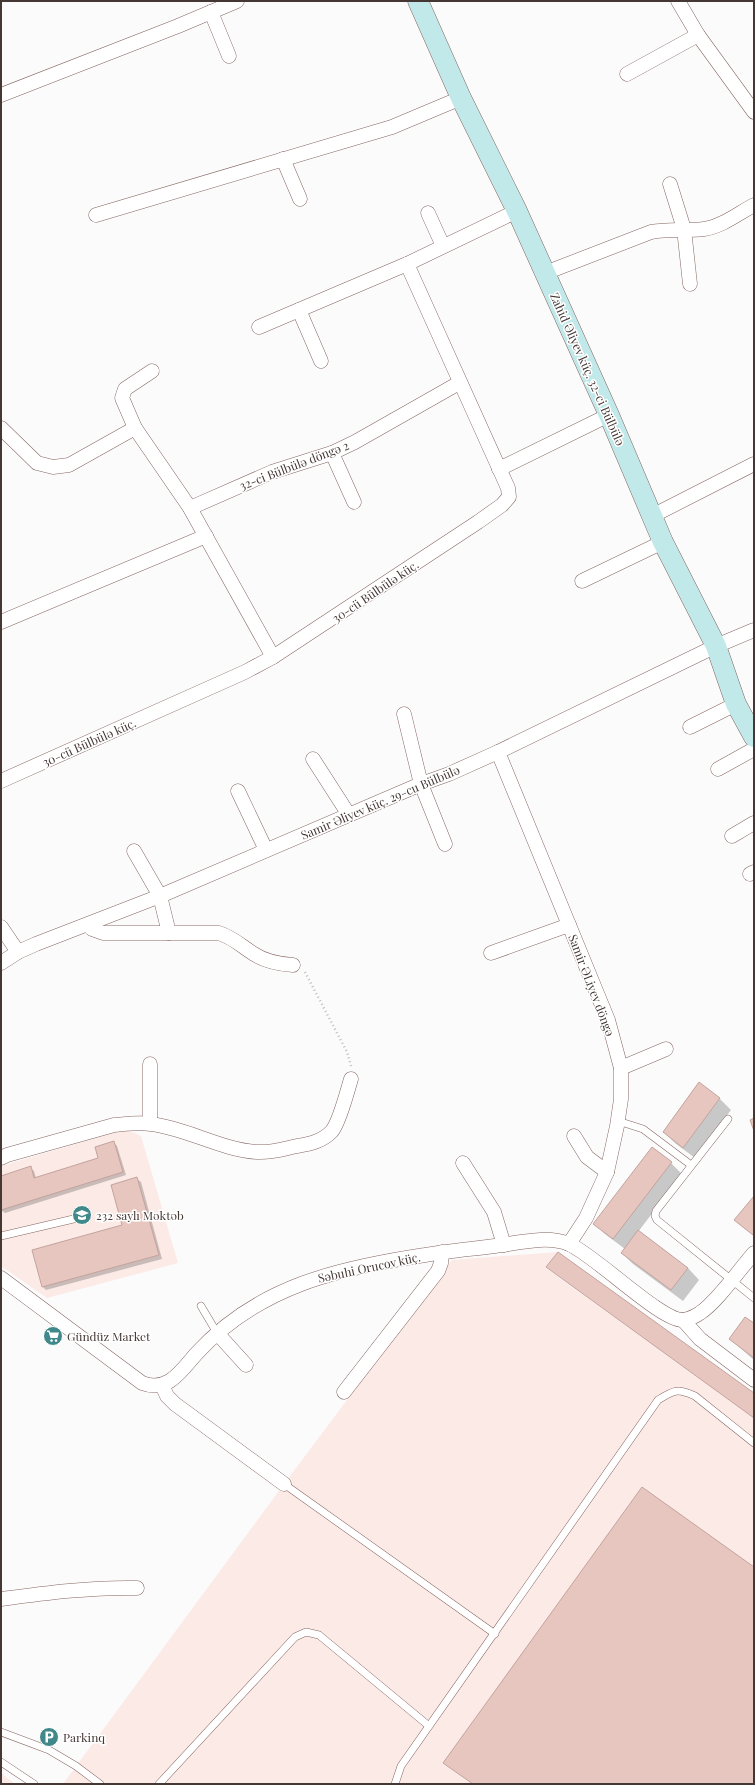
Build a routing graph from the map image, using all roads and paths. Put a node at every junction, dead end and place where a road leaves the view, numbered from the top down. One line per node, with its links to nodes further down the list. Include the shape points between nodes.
1 (237, 1): 4 (street)
2 (418, 1): 9 (street, Zahid Əliyev küç. 32-ci Bülbülə)
3 (678, 1): 5 (street)
4 (211, 12): 6 (street); 8 (street)
5 (698, 35): 7 (street); 10 (street)
6 (229, 56)
7 (627, 74)
8 (1, 95)
9 (461, 98): 11 (street, via 392,127); 15 (street, Zahid Əliyev küç. 32-ci Bülbülə)
10 (754, 112)
11 (283, 159): 13 (street); 17 (street)
12 (670, 184): 18 (street)
13 (300, 200)
14 (754, 205): 18 (street, via 705,229)
15 (517, 211): 19 (street); 21 (street, Zahid Əliyev küç. 32-ci Bülbülə)
16 (428, 213): 19 (street)
17 (96, 215)
18 (684, 229): 21 (street, via 651,232); 22 (street)
19 (443, 246): 20 (street)
20 (407, 264): 23 (street); 27 (street, 30-cü Bülbülə küç.)
21 (545, 273): 28 (street, Zahid Əliyev küç. 32-ci Bülbülə)
22 (690, 284)
23 (299, 310): 24 (street); 25 (street)
24 (259, 327)
25 (321, 361)
26 (152, 371): 30 (street, via 125,389 122,398)
27 (459, 383): 31 (street, 32-ci Bülbülə döngə 2); 33 (street, 30-cü Bülbülə küç.)
28 (609, 415): 33 (street); 36 (street, Zahid Əliyev küç. 32-ci Bülbülə)
29 (1, 428): 30 (street, via 37,463 53,466 69,465)
30 (135, 428): 35 (street)
31 (332, 453): 34 (street); 35 (street, 32-ci Bülbülə döngə 2, via 272,472)
32 (754, 464): 36 (street)
33 (499, 469): 43 (street, 30-cü Bülbülə küç., via 508,488 509,497 502,505)
34 (354, 502)
35 (190, 508): 37 (street)
36 (652, 516): 38 (street, Zahid Əliyev küç. 32-ci Bülbülə)
37 (206, 536): 40 (street); 43 (street)
38 (663, 542): 39 (street); 42 (street, Zahid Əliyev küç. 32-ci Bülbülə)
39 (582, 581)
40 (1, 622)
41 (754, 630): 42 (street, Samir Əliyev küç. 29-cu Bülbülə)
42 (716, 646): 44 (street, Zahid Əliyev küç. 32-ci Bülbülə); 49 (street, Samir Əliyev küç. 29-cu Bülbülə)
43 (274, 657): 52 (street, 30-cü Bülbülə küç.)
44 (736, 704): 46 (street); 47 (street, Zahid Əliyev küç. 32-ci Bülbülə)
45 (404, 714): 53 (street)
46 (690, 727)
47 (754, 737)
48 (754, 749): 51 (street)
49 (498, 752): 53 (street, Samir Əliyev küç. 29-cu Bülbülə); 63 (street, Samir ƏLiyev döngə)
50 (313, 759): 55 (street)
51 (718, 769)
52 (1, 780)
53 (420, 784): 55 (street, Samir Əliyev küç. 29-cu Bülbülə); 58 (street)
54 (238, 791): 59 (street)
55 (349, 815): 59 (street, Samir Əliyev küç. 29-cu Bülbülə)
56 (754, 823): 57 (street)
57 (732, 836)
58 (444, 844)
59 (266, 850): 61 (street, Samir Əliyev küç. 29-cu Bülbülə)
60 (134, 851): 61 (street)
61 (160, 896): 62 (street, Samir Əliyev küç. 29-cu Bülbülə); 65 (street)
62 (92, 923): 65 (street, via 92,929 103,933); 66 (street, Samir Əliyev küç. 29-cu Bülbülə)
63 (569, 925): 67 (street); 72 (street, Samir ƏLiyev döngə, via 608,1020)
64 (1, 927): 66 (street)
65 (169, 933): 69 (street, via 219,933 231,937 255,955 277,964)
66 (18, 952): 68 (street, Samir Əliyev küç. 29-cu Bülbülə)
67 (492, 953)
68 (1, 963)
69 (293, 965): 73 (path, via 304,969 313,984 347,1052 352,1068)
70 (666, 1049): 72 (street)
71 (150, 1064): 76 (street)
72 (621, 1068): 75 (street, Samir ƏLiyev döngə)
73 (351, 1079): 76 (street, via 332,1130 316,1142 270,1152 257,1152)
74 (728, 1119): 80 (lane)
75 (618, 1121): 80 (lane, via 643,1129); 81 (street, Samir ƏLiyev döngə)
76 (150, 1123): 78 (street, via 114,1125)
77 (574, 1136): 81 (street, via 587,1157)
78 (1, 1158)
79 (463, 1163): 85 (street, via 494,1212)
80 (691, 1165): 89 (lane, via 656,1211 655,1216)
81 (607, 1172): 84 (street, Samir ƏLiyev döngə, via 586,1218)
82 (82, 1217): 83 (lane)
83 (1, 1236)
84 (569, 1244): 85 (street, Səbuhi Orucov küç., via 551,1241); 92 (street, Səbuhi Orucov küç., via 666,1315)
85 (504, 1245): 86 (street, Səbuhi Orucov küç.)
86 (442, 1252): 93 (street, Səbuhi Orucov küç., via 390,1260 309,1280 282,1291 244,1313); 97 (street, via 438,1271)
87 (754, 1253): 89 (street)
88 (1, 1278): 96 (street, via 142,1383 150,1386)
89 (731, 1280): 90 (lane); 92 (street, via 699,1314)
90 (754, 1298)
91 (201, 1306): 93 (lane)
92 (683, 1320): 95 (street, via 700,1339)
93 (217, 1333): 94 (street); 96 (street, Səbuhi Orucov küç., via 178,1376)
94 (246, 1365)
95 (754, 1380)
96 (162, 1385): 99 (street, via 175,1404)
97 (344, 1392)
98 (754, 1443): 102 (lane, via 695,1396 684,1391 673,1391 658,1400)
99 (284, 1484): 102 (lane)
100 (137, 1588): 101 (street, via 76,1589)
101 (1, 1599)
102 (495, 1634): 103 (lane)
103 (430, 1726): 108 (lane, via 319,1635 306,1632 294,1637); 109 (lane, via 401,1766)
104 (1, 1732): 107 (lane, via 49,1750)
105 (1, 1762): 106 (lane)
106 (34, 1784)
107 (100, 1784)
108 (158, 1784)
109 (396, 1784)

